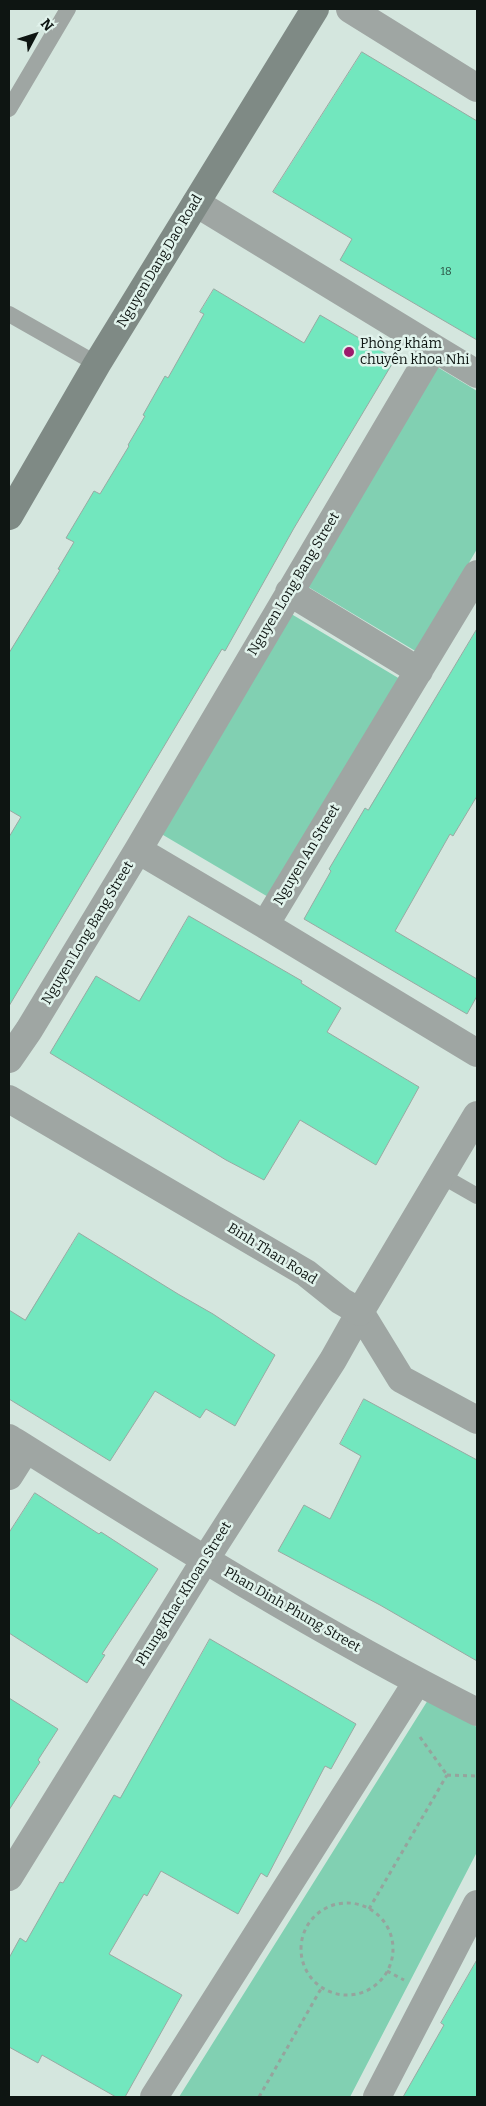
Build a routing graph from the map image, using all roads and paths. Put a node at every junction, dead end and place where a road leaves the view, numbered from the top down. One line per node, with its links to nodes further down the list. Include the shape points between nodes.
1 (68, 9): 5 (lane)
2 (315, 9): 6 (main road, Nguyen Dang Dao Road)
3 (350, 9): 4 (street)
4 (477, 88)
5 (9, 109)
6 (196, 203): 8 (street); 9 (main road, Nguyen Dang Dao Road)
7 (9, 314): 9 (lane)
8 (434, 348): 10 (street); 13 (street, Nguyen Long Bang Street)
9 (98, 364): 11 (main road, Nguyen Dang Dao Road)
10 (477, 374)
11 (9, 516)
12 (477, 574): 14 (street, Nguyen An Street)
13 (289, 592): 14 (street); 15 (street, Nguyen Long Bang Street)
14 (419, 671): 16 (street, Nguyen An Street)
15 (138, 850): 16 (street); 18 (street, Nguyen Long Bang Street)
16 (265, 925): 17 (street)
17 (477, 1052)
18 (9, 1059)
19 (9, 1099): 23 (street, Binh Than Road, via 306,1273)
20 (477, 1115): 21 (street)
21 (442, 1176): 22 (lane); 23 (street)
22 (477, 1196)
23 (360, 1312): 24 (street, via 401,1379); 27 (street, Phung Khac Khoan Street, via 333,1360)
24 (477, 1420)
25 (18, 1443): 26 (street); 27 (street, Phan Dinh Phung Street)
26 (9, 1476)
27 (205, 1560): 28 (street, Phan Dinh Phung Street); 33 (street, Phung Khac Khoan Street)
28 (417, 1682): 29 (street, Phan Dinh Phung Street); 39 (street)
29 (477, 1712)
30 (414, 1729): 31 (path)
31 (447, 1775): 32 (path); 35 (path)
32 (477, 1776)
33 (9, 1877)
34 (477, 1904): 41 (street)
35 (369, 1909): 36 (path, via 389,1931 392,1958); 38 (path, via 358,1904 329,1906 316,1914 307,1926 302,1939 302,1954 306,1969)
36 (387, 1971): 37 (path); 38 (path, via 379,1982 355,1994 341,1994)
37 (412, 1985)
38 (322, 1987): 40 (path)
39 (154, 2097)
40 (259, 2097)
41 (377, 2097)

